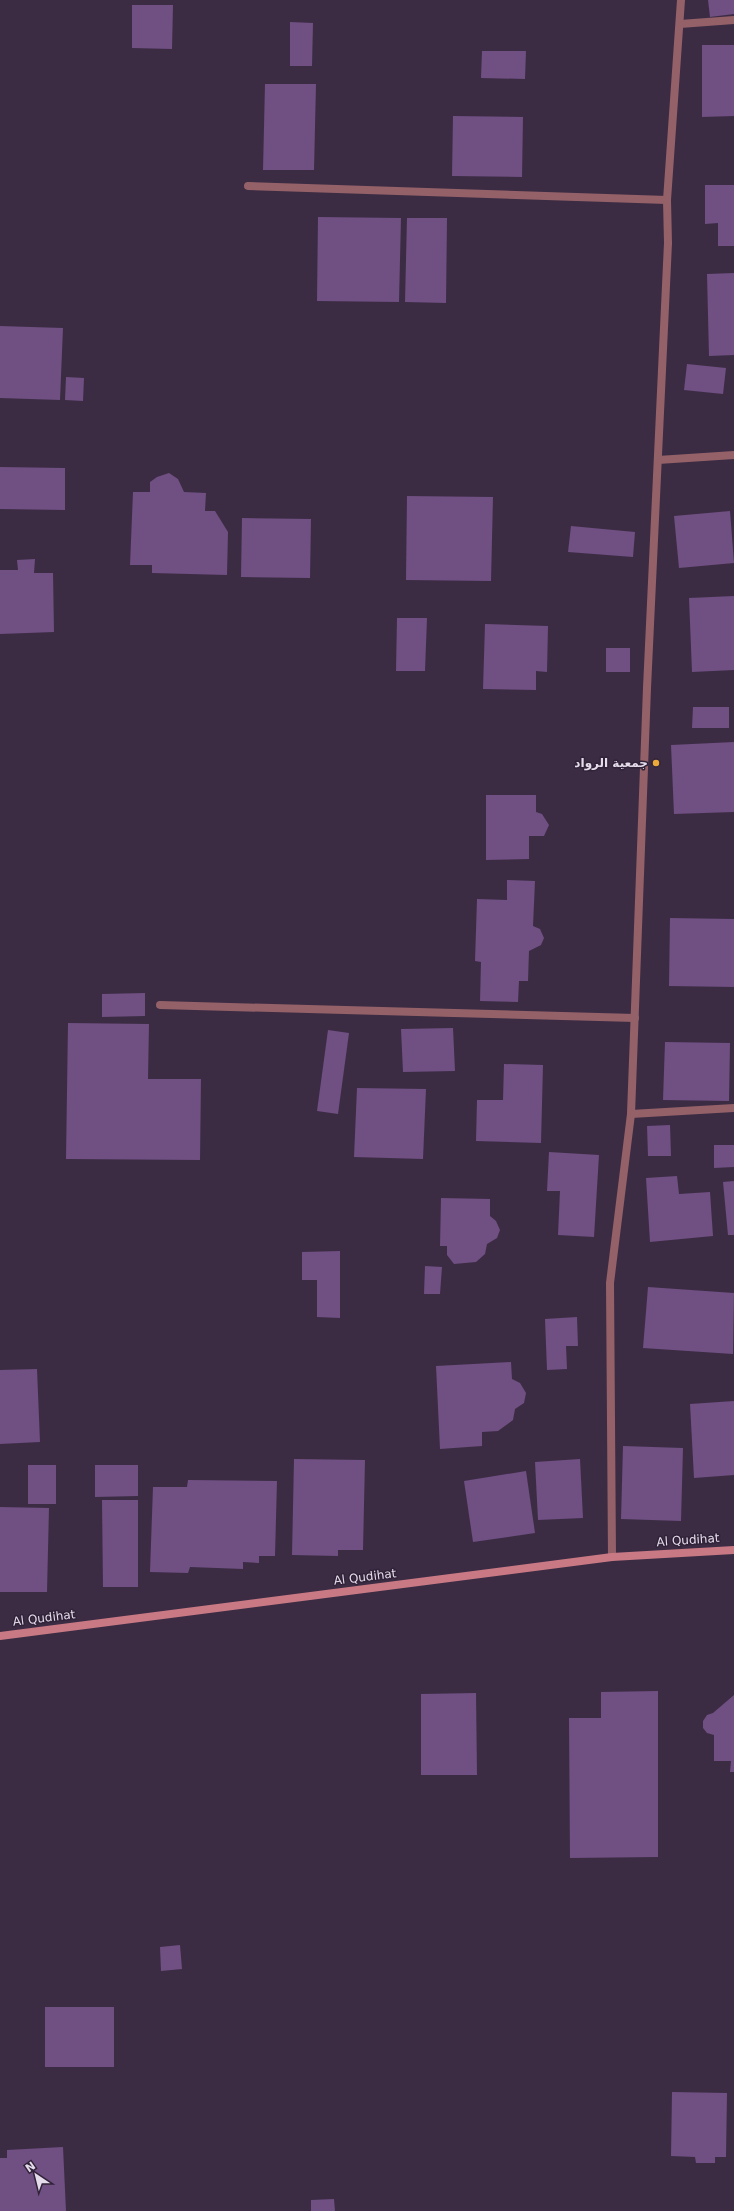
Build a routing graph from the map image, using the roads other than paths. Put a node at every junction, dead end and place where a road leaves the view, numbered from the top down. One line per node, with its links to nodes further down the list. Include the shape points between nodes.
1 (681, 0): 3 (lane)
2 (734, 20): 3 (lane)
3 (680, 24): 5 (lane)
4 (248, 186): 5 (lane)
5 (667, 200): 7 (lane, via 668,243)
6 (734, 455): 7 (lane)
7 (658, 460): 9 (lane, via 638,885)
8 (160, 1005): 9 (lane)
9 (635, 1018): 11 (lane)
10 (734, 1108): 11 (lane)
11 (631, 1114): 13 (lane, via 610,1283)
12 (734, 1550): 13 (street, Al Qudihat)
13 (612, 1557): 14 (street, Al Qudihat)
14 (0, 1636)

